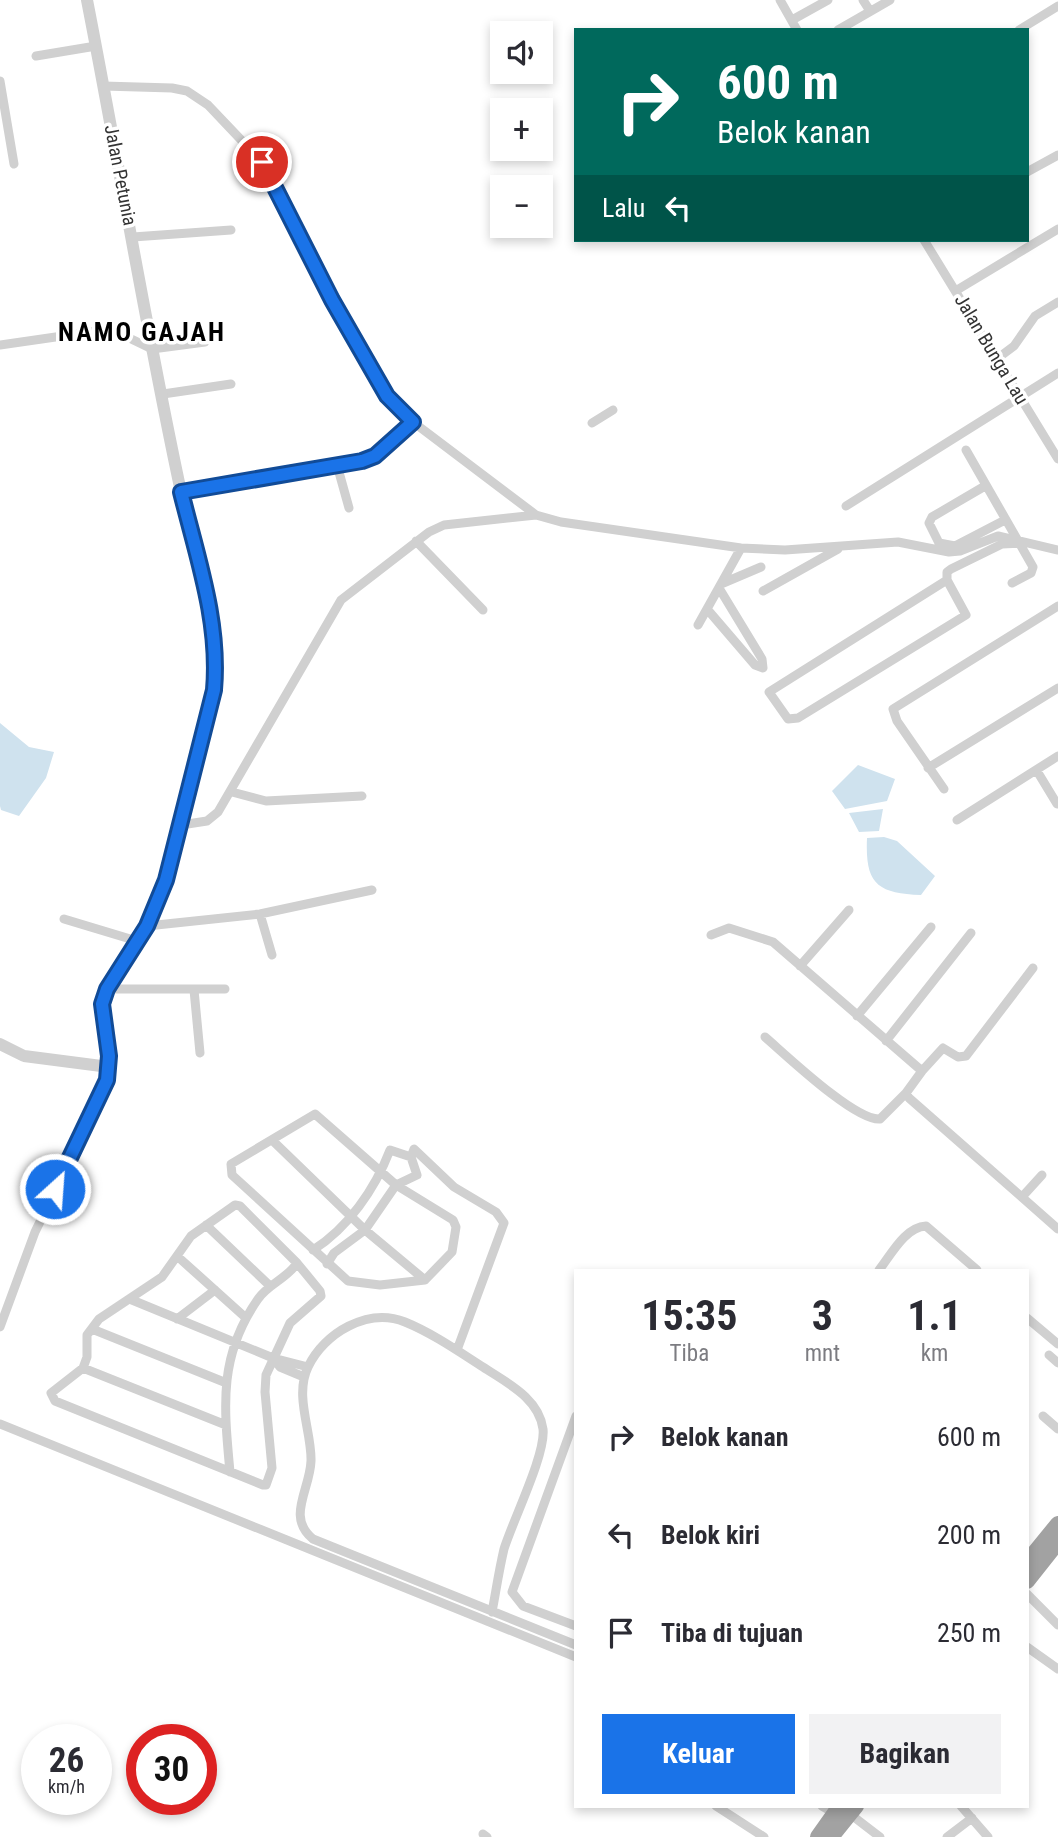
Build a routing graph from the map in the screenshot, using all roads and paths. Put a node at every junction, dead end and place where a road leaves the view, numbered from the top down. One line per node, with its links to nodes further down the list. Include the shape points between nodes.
1 (87, 0): 12 (street, Jalan Petunia)
2 (780, 0): 8 (street)
3 (828, 0): 8 (street)
4 (863, 0): 7 (street)
5 (890, 0): 7 (street)
6 (1058, 6): 11 (street)
7 (870, 11): 10 (street)
8 (792, 20): 9 (street)
9 (796, 28)
10 (841, 28)
11 (1022, 28)
12 (96, 46): 13 (street); 15 (street, Jalan Petunia)
13 (36, 56)
14 (0, 81): 17 (street)
15 (103, 86): 21 (street, Jalan Petunia); 34 (street, via 187,91 246,142 262,162 387,396)
16 (1058, 155): 18 (street)
17 (14, 164)
18 (1029, 171)
19 (1058, 229): 23 (street)
20 (231, 230): 21 (street)
21 (133, 237): 27 (street, Jalan Petunia)
22 (925, 242): 23 (street, Jalan Bunga Lau)
23 (957, 290): 28 (street, Jalan Bunga Lau)
24 (1058, 302): 28 (street, via 1035,316 1014,346)
25 (205, 342): 27 (street)
26 (0, 345): 27 (street, via 104,331)
27 (152, 349): 31 (street, Jalan Petunia)
28 (998, 358): 32 (street, Jalan Bunga Lau)
29 (1058, 373): 32 (street)
30 (231, 384): 31 (street)
31 (163, 394): 40 (street, Jalan Petunia)
32 (1020, 396): 37 (street, Jalan Bunga Lau); 41 (street)
33 (613, 410): 35 (street)
34 (413, 422): 38 (street, via 375,456); 43 (street)
35 (592, 423)
36 (966, 450): 39 (street)
37 (1056, 453)
38 (337, 465): 40 (street); 42 (street)
39 (985, 486): 44 (street); 44 (street, via 930,519 939,543 955,546)
40 (181, 492): 68 (street, Jalan Petunia, via 209,605 217,660)
41 (846, 506)
42 (349, 508)
43 (536, 515): 45 (street, via 444,525); 48 (street)
44 (1005, 520): 46 (street)
45 (416, 541): 57 (street); 64 (street, via 341,600)
46 (1019, 541): 47 (street, via 991,537 949,552 898,542); 49 (street); 51 (street, via 990,548 951,569); 52 (street, via 1033,570)
47 (841, 547): 48 (street); 54 (street)
48 (741, 548): 53 (street)
49 (1058, 550)
50 (761, 567): 53 (street)
51 (947, 580): 51 (street, via 769,692 770,697 788,719 798,718 966,615)
52 (1012, 583)
53 (720, 586): 56 (street); 56 (street, via 763,668 755,665)
54 (764, 590)
55 (1058, 607): 61 (street, via 893,709)
56 (707, 609): 58 (street)
57 (483, 610)
58 (698, 625)
59 (1058, 688): 61 (street)
60 (1058, 757): 62 (street)
61 (928, 768): 63 (street)
62 (1037, 771): 66 (street); 67 (street)
63 (944, 789)
64 (232, 792): 65 (street, via 266,801); 68 (street, via 211,819)
65 (362, 796)
66 (1057, 804)
67 (957, 820)
68 (181, 825): 73 (street, Jalan Petunia)
69 (372, 890): 71 (street)
70 (849, 910): 79 (street)
71 (260, 914): 73 (street); 78 (street)
72 (64, 919): 77 (street)
73 (147, 926): 77 (street, Jalan Petunia)
74 (931, 927): 84 (street)
75 (971, 933): 86 (street)
76 (711, 935): 79 (street, via 729,928 767,940)
77 (137, 941): 81 (street, Jalan Petunia)
78 (271, 955)
79 (800, 966): 84 (street)
80 (1033, 968): 90 (street, via 966,1056 958,1057 943,1048)
81 (107, 989): 83 (street); 89 (street, via 102,1004)
82 (225, 989): 83 (street)
83 (194, 990): 88 (street)
84 (857, 1016): 86 (street)
85 (765, 1037): 91 (street, via 834,1095 872,1119 880,1119)
86 (886, 1041): 90 (street)
87 (0, 1044): 89 (street, via 24,1056)
88 (200, 1053)
89 (109, 1068): 115 (street, via 99,1101 35,1232)
90 (922, 1071): 91 (street)
91 (906, 1093): 97 (street)
92 (273, 1141): 94 (street, via 315,1114); 98 (street); 102 (street, via 231,1164 232,1175)
93 (411, 1157): 94 (street, via 390,1150); 96 (street, via 417,1175); 119 (street, via 414,1149 454,1187 496,1212 504,1223)
94 (382, 1171): 96 (street); 98 (street)
95 (1042, 1175): 97 (street)
96 (396, 1185): 101 (street); 108 (street, via 453,1220 456,1227 452,1252)
97 (1022, 1197): 100 (street)
98 (353, 1215): 101 (street); 102 (street)
99 (206, 1225): 103 (street); 104 (street, via 240,1206); 109 (street)
100 (1058, 1229)
101 (365, 1230): 105 (street, via 334,1253); 108 (street)
102 (313, 1250): 105 (street)
103 (177, 1256): 110 (street); 111 (street, via 162,1277)
104 (297, 1264): 109 (street); 121 (street, via 321,1296 290,1323)
105 (327, 1264): 108 (street, via 348,1281 380,1285)
106 (880, 1269): 107 (street, via 907,1234 920,1226 933,1230)
107 (976, 1269)
108 (425, 1280)
109 (269, 1285): 112 (street)
110 (215, 1290): 112 (street); 113 (street)
111 (132, 1300): 113 (street); 116 (street, via 99,1319)
112 (246, 1318): 117 (street)
113 (177, 1319): 117 (street)
114 (1029, 1320): 118 (street)
115 (0, 1327)
116 (92, 1329): 124 (street, via 87,1335); 126 (street)
117 (235, 1343): 121 (street); 126 (street)
118 (1058, 1343)
119 (457, 1350): 123 (street, via 403,1321 367,1321 337,1332); 138 (street, via 522,1394 533,1404 543,1428 542,1450 504,1551)
120 (1049, 1355): 122 (street)
121 (273, 1358): 123 (street); 125 (street); 132 (street, via 265,1392 271,1475 263,1485)
122 (1058, 1363)
123 (308, 1367): 125 (street)
124 (83, 1368): 130 (street); 132 (street, via 52,1389 54,1401)
125 (304, 1377): 138 (street, via 311,1458 298,1517 305,1533)
126 (225, 1382): 130 (street)
127 (1043, 1416): 131 (street)
128 (574, 1422): 139 (street, via 512,1592 523,1605)
129 (0, 1424): 143 (street)
130 (226, 1425): 132 (street)
131 (1058, 1429)
132 (230, 1472)
133 (1058, 1524): 135 (highway)
134 (1058, 1542): 136 (highway)
135 (1029, 1560)
136 (1029, 1578)
137 (1029, 1596): 140 (street)
138 (492, 1612): 141 (street)
139 (574, 1625)
140 (1058, 1625)
141 (574, 1645)
142 (1029, 1648): 144 (street)
143 (574, 1656)
144 (1058, 1669)
145 (719, 1808): 149 (street)
146 (963, 1808): 148 (street)
147 (840, 1809): 150 (highway); 151 (highway); 152 (street)
148 (972, 1818): 153 (street); 154 (street)
149 (764, 1837)
150 (818, 1837)
151 (831, 1837)
152 (880, 1837)
153 (947, 1837)
154 (988, 1837)

